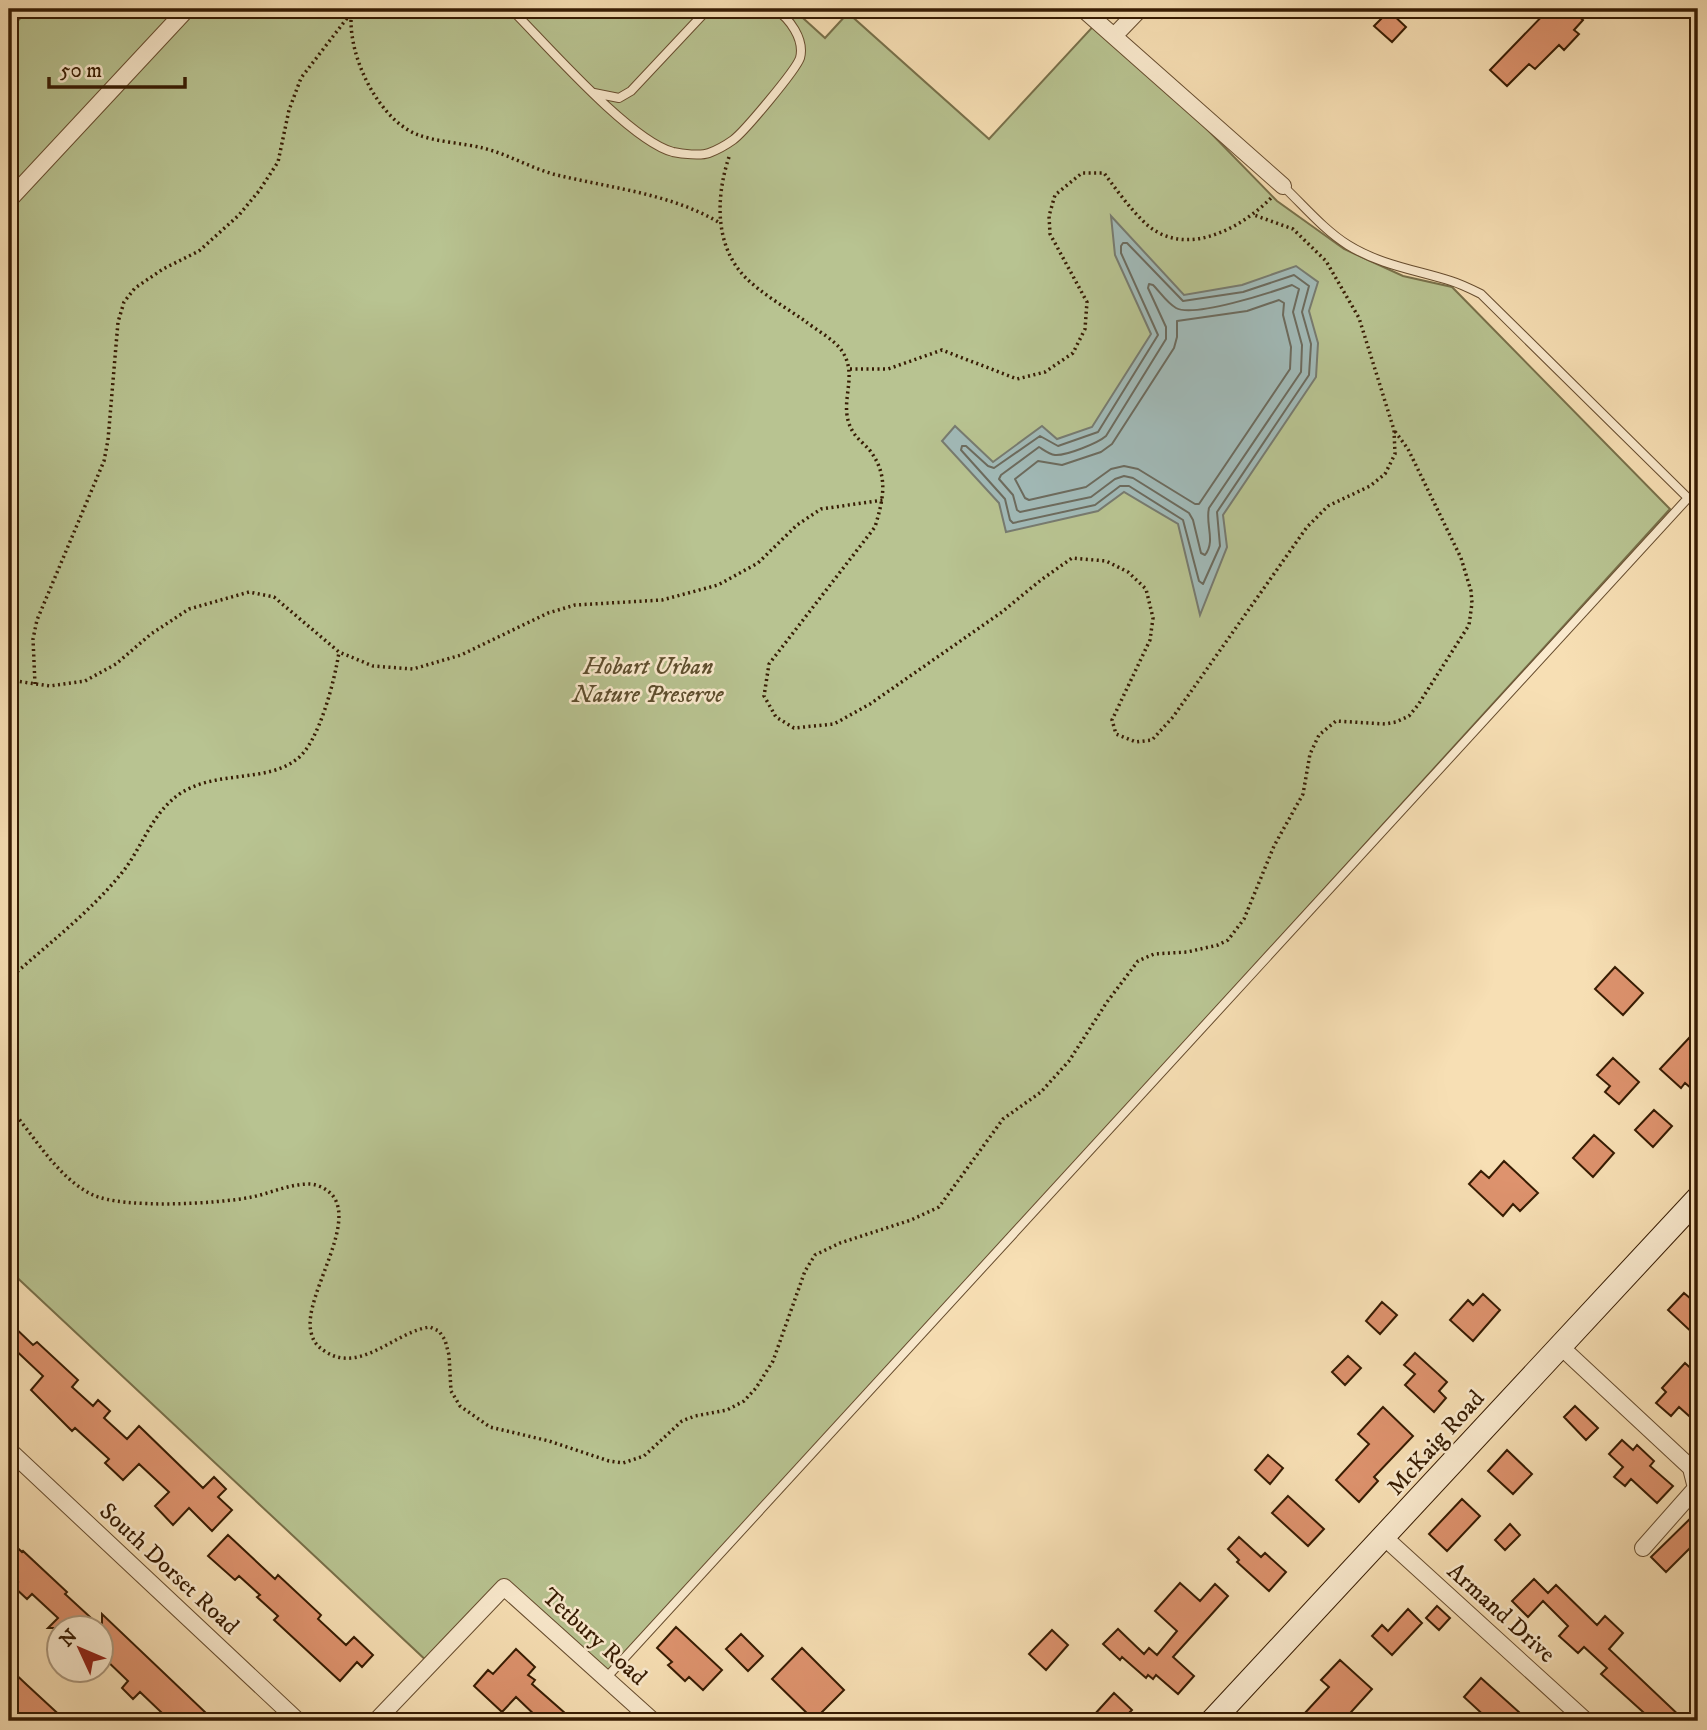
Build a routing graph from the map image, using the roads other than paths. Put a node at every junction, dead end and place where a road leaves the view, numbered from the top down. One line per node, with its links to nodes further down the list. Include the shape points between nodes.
1 (187, 9): 10 (street)
2 (511, 9): 8 (lane)
3 (708, 9): 8 (lane, via 631,91 619,98)
4 (775, 9): 8 (lane, via 794,27 800,58 734,139 707,154 672,152 642,137)
5 (1083, 9): 7 (street)
6 (1140, 9): 7 (street)
7 (1115, 35): 9 (street)
8 (594, 93)
9 (1283, 186): 16 (lane, via 1347,244 1396,267 1452,281 1481,294 1688,498)
10 (9, 200)
11 (1698, 1198): 12 (street, McKaig Road)
12 (1560, 1346): 14 (street, McKaig Road); 15 (street, via 1691,1468 1696,1488)
13 (9, 1450): 17 (street, South Dorset Road)
14 (1385, 1538): 20 (street, McKaig Road); 21 (street, Armand Drive)
15 (1643, 1548)
16 (607, 1677): 18 (street, Tetbury Road, via 504,1587); 19 (street, Tetbury Road)
17 (298, 1721)
18 (376, 1721)
19 (653, 1721)
20 (1212, 1721)
21 (1586, 1721)

